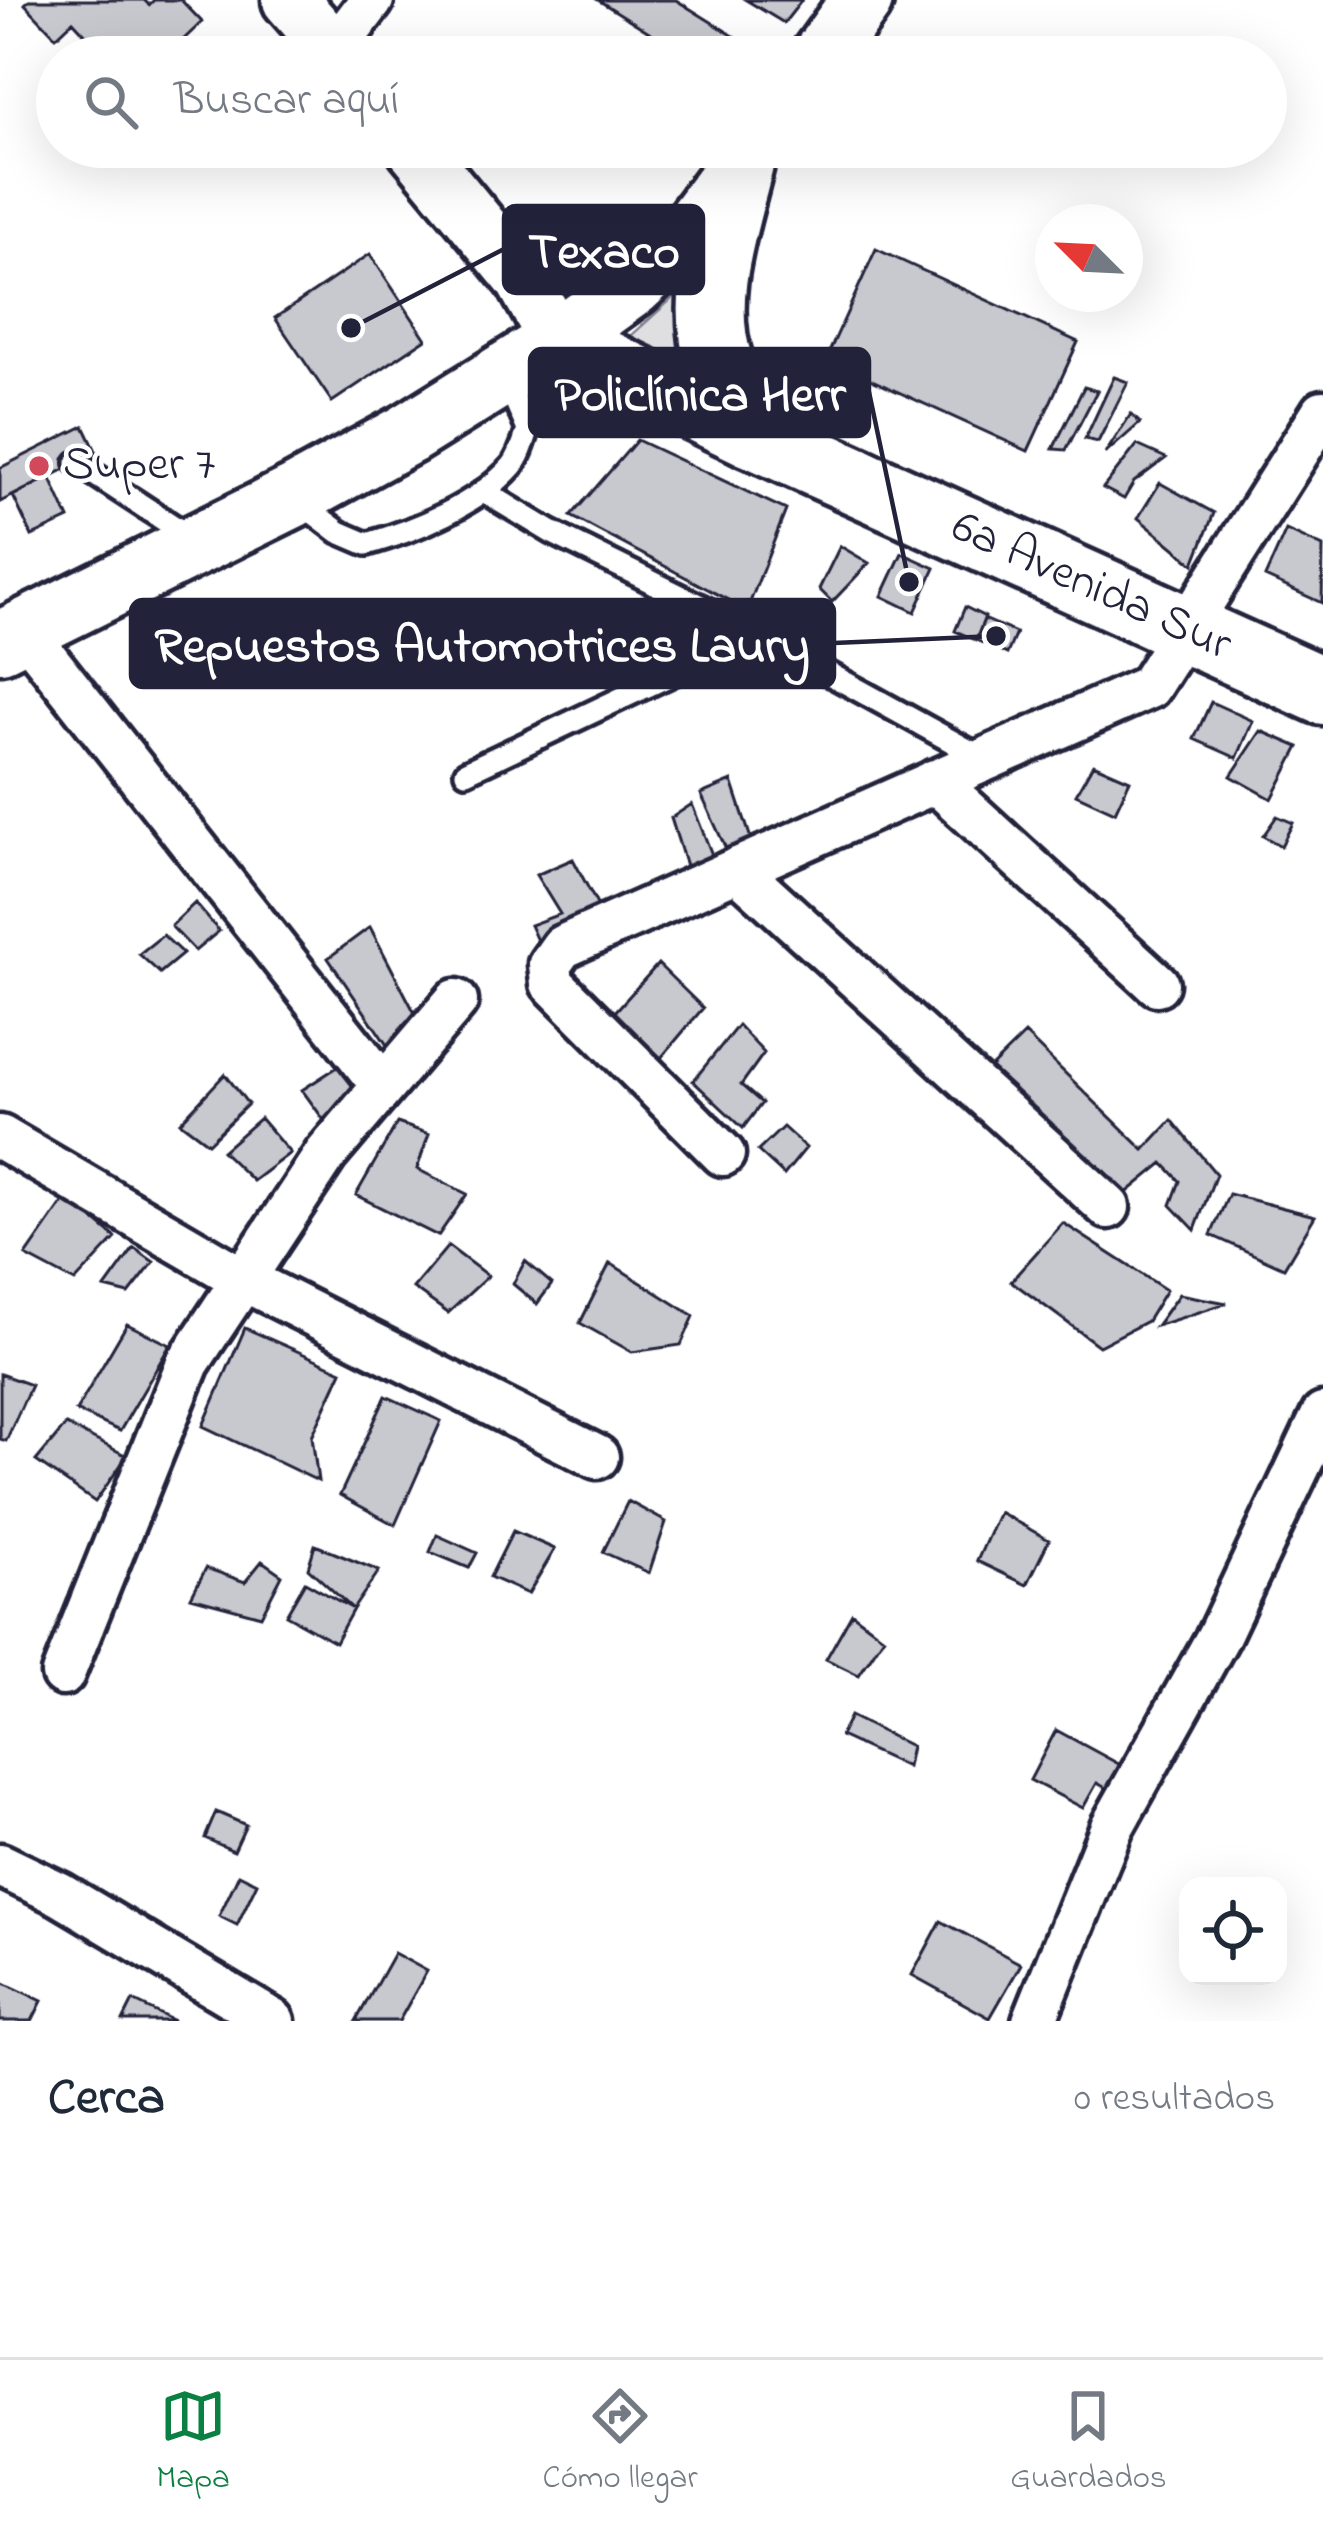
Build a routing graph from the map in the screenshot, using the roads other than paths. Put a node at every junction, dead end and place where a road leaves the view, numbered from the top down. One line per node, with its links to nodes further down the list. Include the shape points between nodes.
1 (290, 0): 4 (street)
2 (372, 0): 5 (street)
3 (862, 0): 6 (main road)
4 (321, 36)
5 (349, 36)
6 (836, 36)
7 (431, 168): 10 (street, via 522,278)
8 (737, 168): 10 (main road, via 682,241 633,286)
9 (744, 168): 12 (main road, via 711,303 720,364)
10 (530, 356): 12 (main road, 6a Avenida Sur); 14 (lane, via 528,430 516,462); 15 (main road)
11 (1323, 412): 17 (street)
12 (750, 433): 17 (main road, 6a Avenida Sur)
13 (77, 463): 16 (lane)
14 (483, 491): 15 (lane, via 367,544); 18 (lane)
15 (293, 497): 16 (main road)
16 (199, 543): 19 (main road)
17 (1183, 628): 20 (main road, 6a Avenida Sur); 21 (street, via 1149,687)
18 (758, 634): 21 (lane); 22 (lane)
19 (11, 636): 27 (street)
20 (1323, 691)
21 (984, 760): 23 (street)
22 (466, 772)
23 (935, 781): 24 (street); 25 (street)
24 (737, 869): 29 (street, via 562,947 550,964 553,983); 30 (street)
25 (1157, 984)
26 (457, 1001): 27 (street)
27 (383, 1086): 31 (street)
28 (0, 1137): 31 (street)
29 (722, 1154)
30 (1108, 1207)
31 (241, 1278): 33 (street); 34 (street, via 188,1363)
32 (1323, 1415): 37 (street, via 1218,1637 1112,1827)
33 (597, 1457)
34 (63, 1674)
35 (0, 1865): 36 (street)
36 (273, 2021)
37 (1034, 2021)

